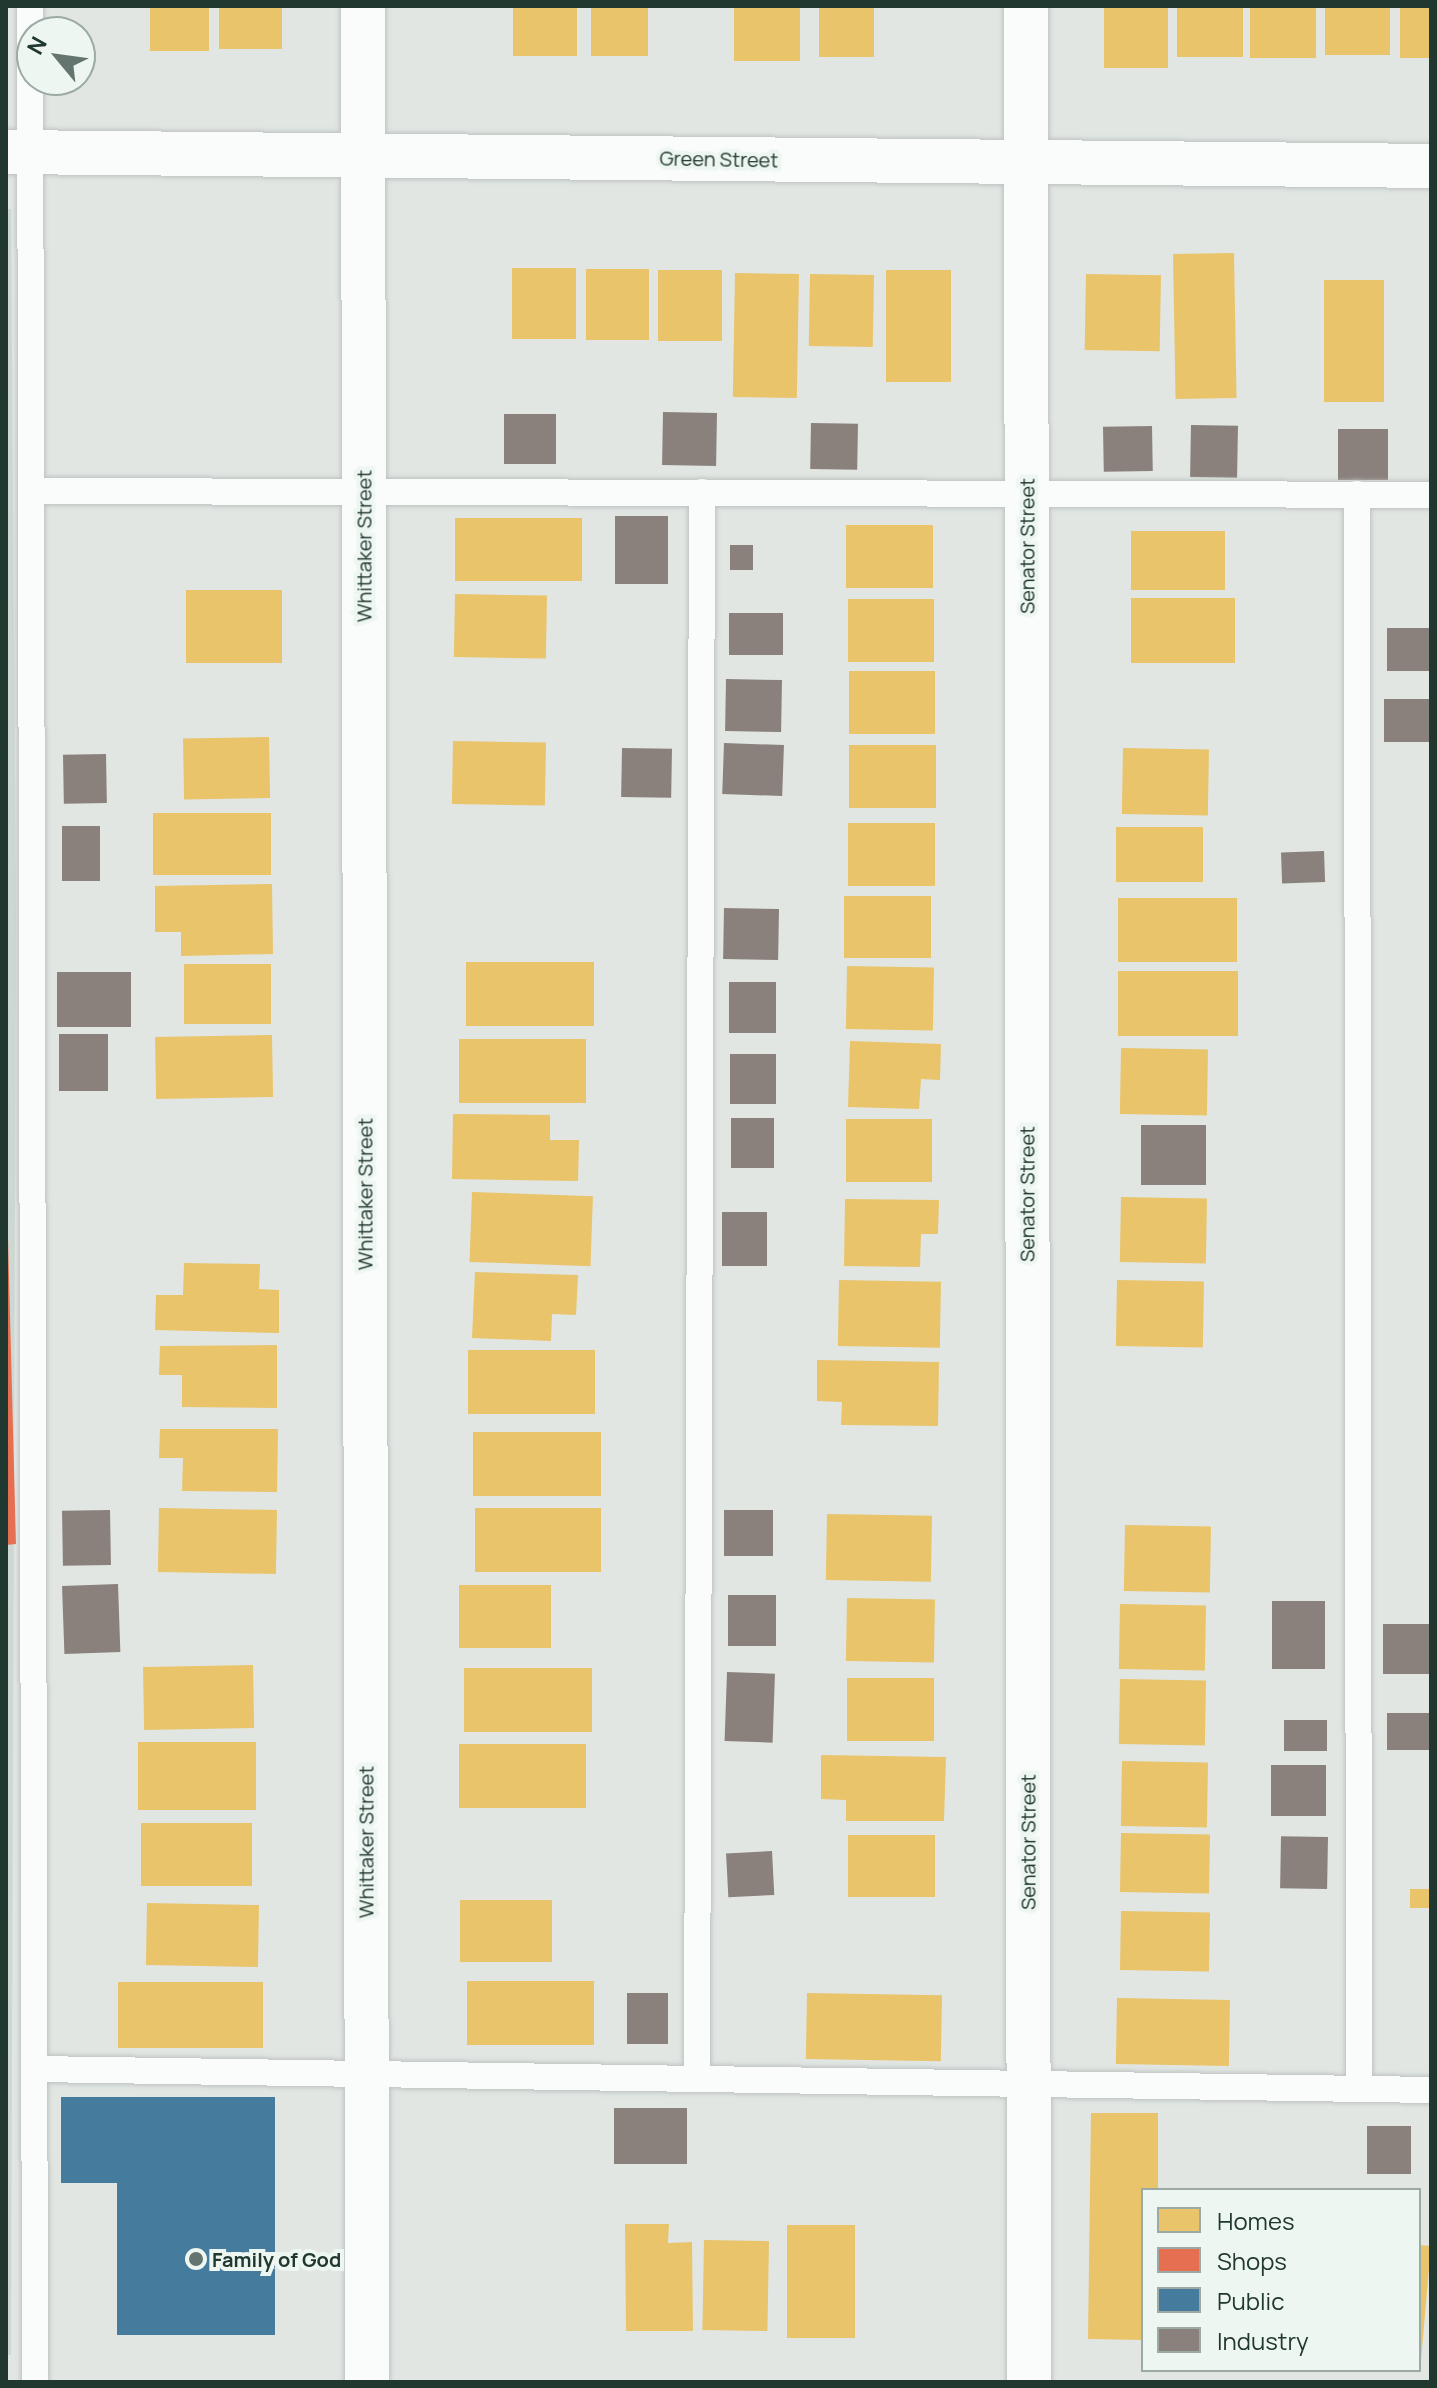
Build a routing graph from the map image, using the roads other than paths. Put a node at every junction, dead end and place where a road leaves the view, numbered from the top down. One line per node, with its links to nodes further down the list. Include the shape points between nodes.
1 (30, 6): 4 (lane)
2 (363, 6): 5 (street, Whittaker Street)
3 (1026, 6): 6 (street, Senator Street)
4 (18, 152): 5 (street, Green Street); 8 (lane)
5 (363, 155): 6 (street, Green Street); 11 (street, Whittaker Street)
6 (1026, 162): 7 (street, Green Street); 13 (street, Senator Street)
7 (1431, 166)
8 (18, 300): 9 (lane)
9 (19, 447): 10 (lane)
10 (31, 491): 11 (lane); 16 (lane)
11 (364, 492): 12 (lane); 17 (street, Whittaker Street)
12 (702, 492): 13 (lane); 18 (lane)
13 (1026, 492): 14 (lane); 19 (street, Senator Street)
14 (1357, 494): 15 (lane); 20 (lane)
15 (1431, 495)
16 (34, 2069): 17 (lane); 22 (lane)
17 (367, 2075): 18 (lane); 23 (street, Whittaker Street)
18 (697, 2077): 19 (lane)
19 (1028, 2080): 20 (lane); 24 (street, Senator Street)
20 (1359, 2088): 21 (lane)
21 (1431, 2090)
22 (35, 2382)
23 (367, 2382)
24 (1029, 2382)

